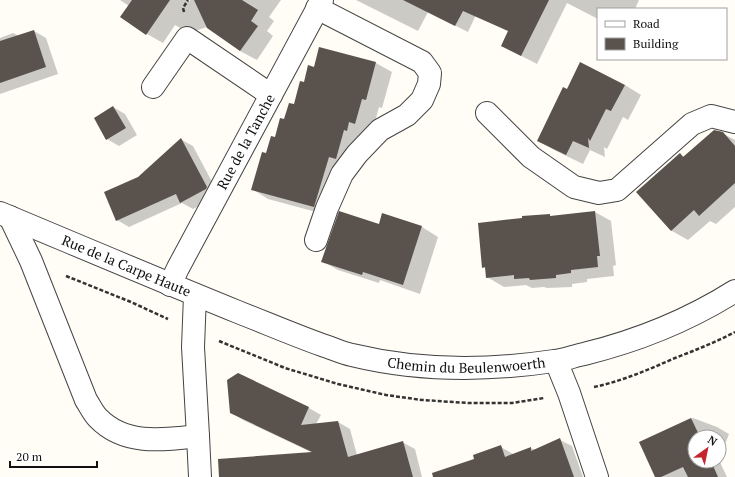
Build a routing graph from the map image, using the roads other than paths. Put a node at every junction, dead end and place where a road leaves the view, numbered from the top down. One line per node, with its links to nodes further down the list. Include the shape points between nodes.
1 (320, 4): 3 (street, Rue de la Tanche); 7 (street, via 422,62 430,73 429,84 422,100 407,114 380,130 342,174)
2 (153, 87): 3 (street, via 187,38)
3 (271, 95): 8 (street, Rue de la Tanche)
4 (487, 113): 5 (street, via 531,157 574,187 599,193 617,190 692,124 711,116)
5 (735, 122)
6 (5, 215): 8 (street, Rue de la Carpe Haute); 12 (street, via 31,262 86,400 97,418 112,430 135,439 164,440)
7 (316, 240)
8 (170, 285): 10 (street, Rue de la Carpe Haute)
9 (735, 291): 11 (street, Chemin du Beulenwoerth, via 692,314 641,336 601,350)
10 (195, 294): 11 (street, Chemin du Beulenwoerth, via 350,355 398,364 486,368); 12 (street, Rue de la Carpe Haute, via 193,347)
11 (556, 361): 14 (street)
12 (198, 436): 13 (street, Rue de la Carpe Haute)
13 (200, 477)
14 (597, 477)

